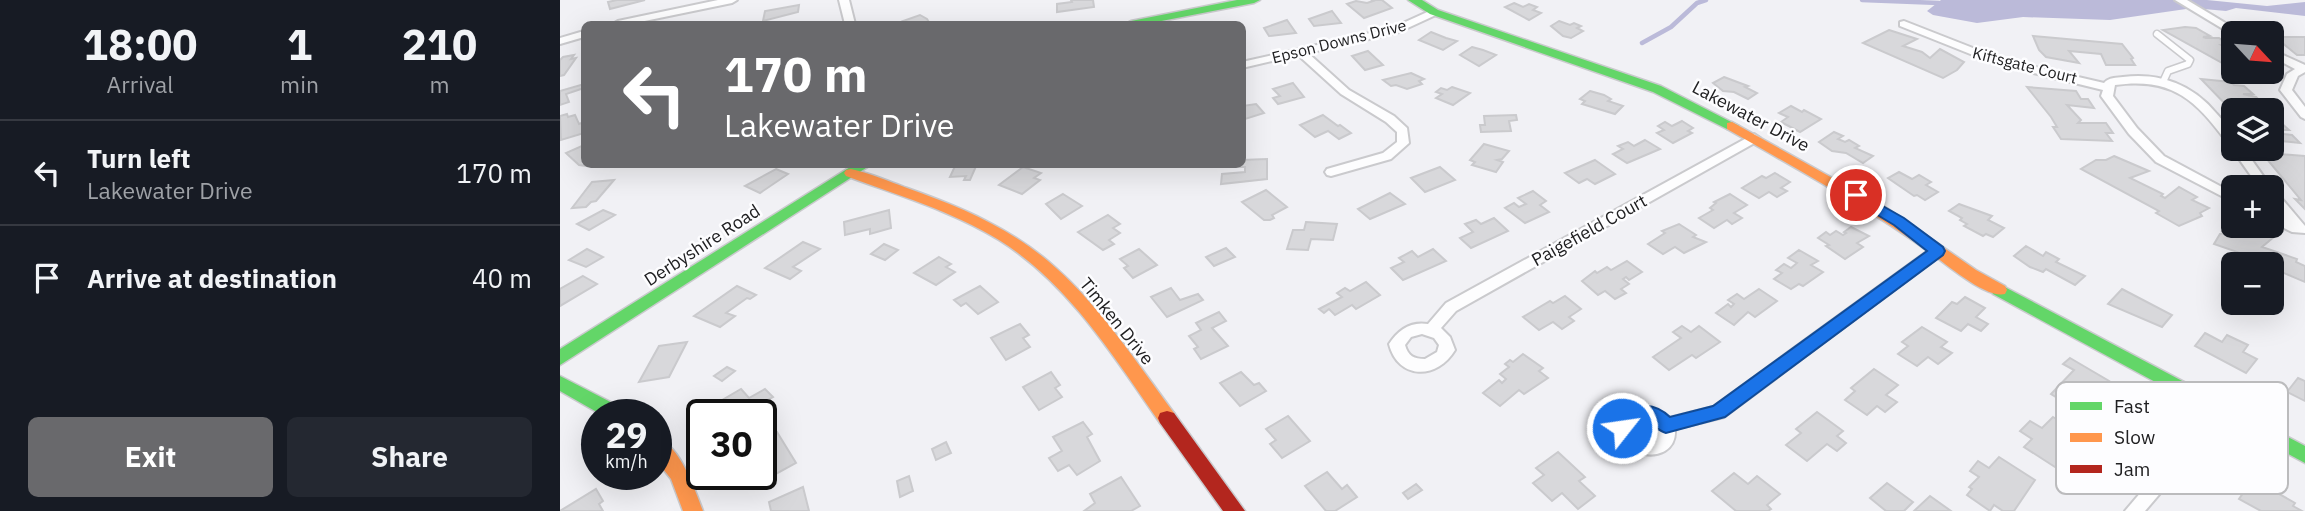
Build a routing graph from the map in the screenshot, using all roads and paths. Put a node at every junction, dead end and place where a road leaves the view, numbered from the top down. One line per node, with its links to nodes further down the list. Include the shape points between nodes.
1 (732, 0): 7 (street)
2 (844, 0): 8 (street)
3 (1254, 0): 9 (street)
4 (1414, 0): 6 (street, Lakewater Drive)
5 (2180, 0): 11 (street)
6 (1434, 12): 15 (street, Epson Downs Drive, via 1395,30); 23 (street, Lakewater Drive, via 1657,89)
7 (632, 21)
8 (849, 21)
9 (1146, 21)
10 (1904, 24): 20 (street, Kiftsgate Court, via 1997,61)
11 (2221, 24)
12 (2157, 34): 19 (lane, via 2190,60 2168,71)
13 (581, 35): 14 (street)
14 (560, 41)
15 (1299, 51): 17 (street, Epson Downs Drive); 25 (street, via 1345,92 1403,131 1403,143 1387,156)
16 (2284, 58): 18 (street)
17 (1246, 64)
18 (2304, 69): 21 (street, via 2293,74 2286,90)
19 (2163, 82): 20 (street, via 2128,79 2110,82); 22 (street, via 2184,88)
20 (2109, 88): 26 (street, via 2107,96 2160,159)
21 (2305, 115)
22 (2221, 127)
23 (1754, 138): 30 (street, Lakewater Drive, via 1883,212); 31 (street, Paigefield Court, via 1451,307)
24 (857, 169): 32 (street, Derbyshire Road); 42 (street, Timken Drive, via 958,212 1006,237 1041,264 1090,313)
25 (1331, 172)
26 (2221, 192)
27 (2284, 210): 29 (street)
28 (2284, 222): 29 (street)
29 (2303, 231)
30 (1937, 251): 33 (street, Lakewater Drive); 36 (street, via 1718,412)
31 (1431, 330)
32 (560, 358)
33 (2169, 382)
34 (560, 383): 35 (street)
35 (590, 399)
36 (1666, 425)
37 (2288, 447): 38 (street, Lakewater Drive)
38 (2305, 456)
39 (672, 462): 41 (street)
40 (2149, 494): 43 (street)
41 (693, 511)
42 (1235, 511)
43 (2134, 511)

